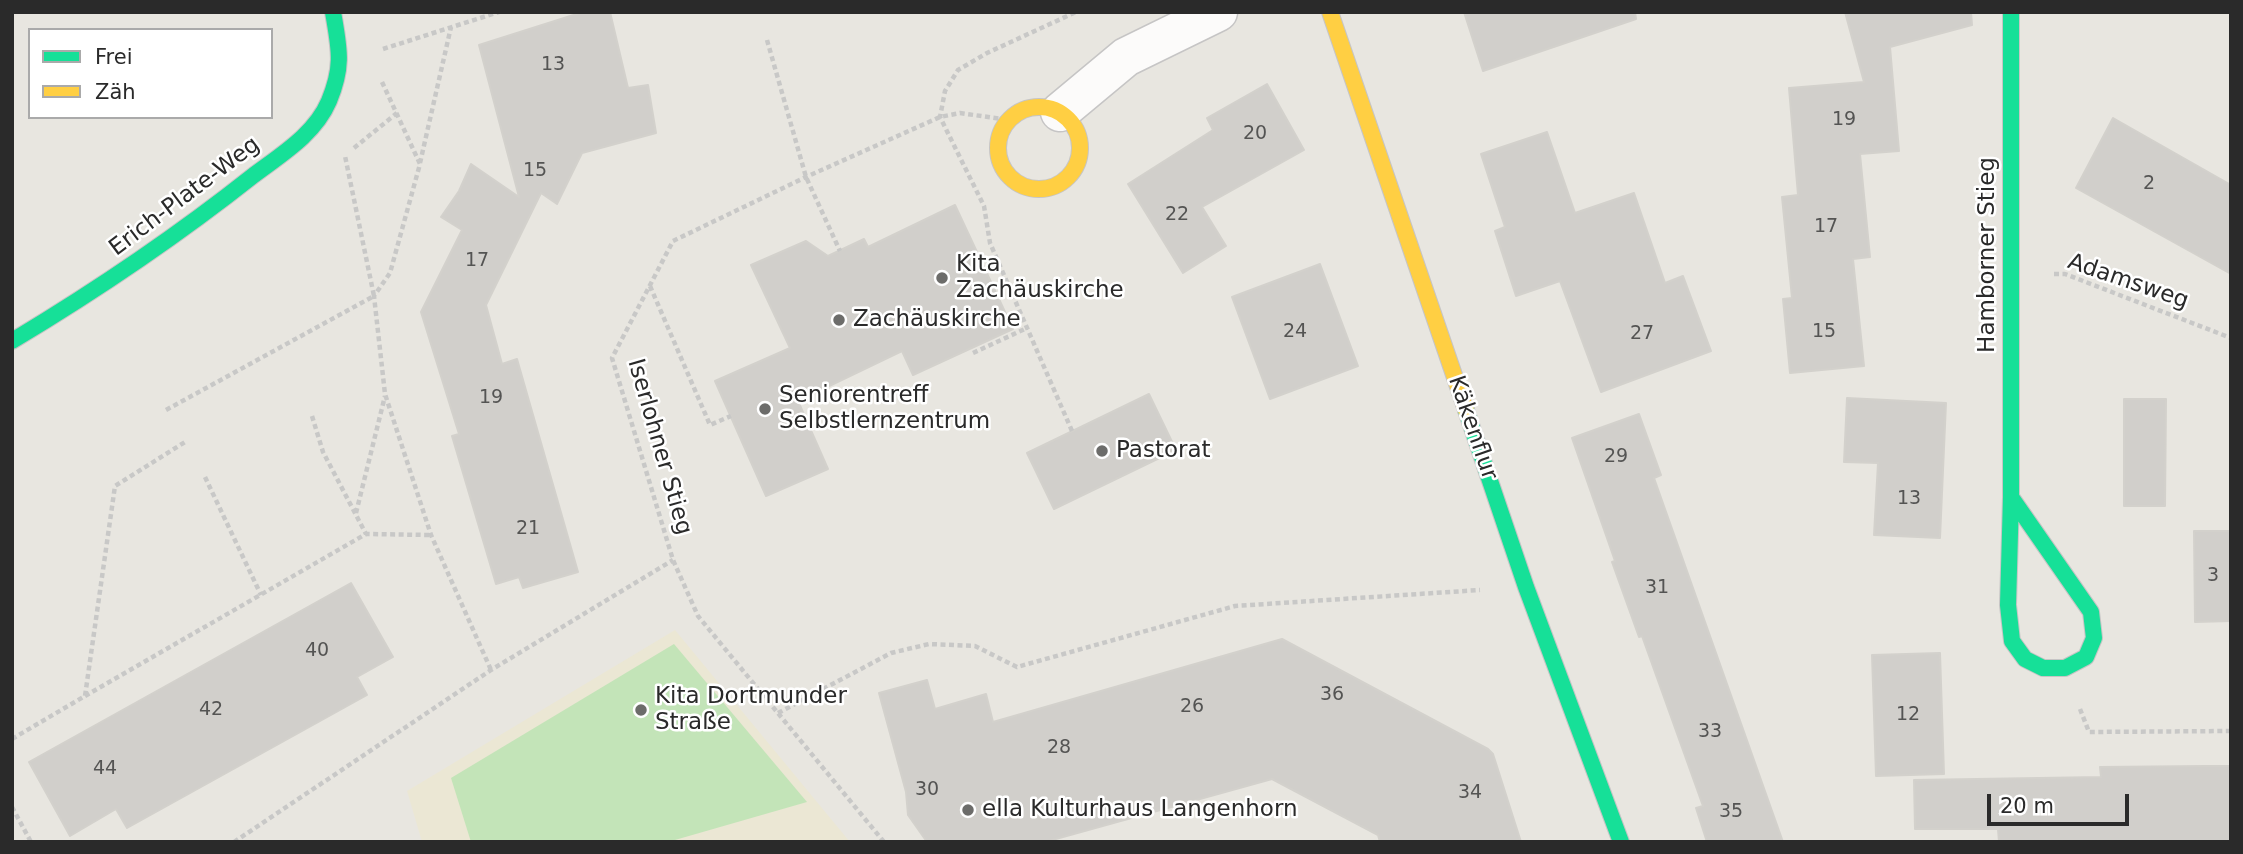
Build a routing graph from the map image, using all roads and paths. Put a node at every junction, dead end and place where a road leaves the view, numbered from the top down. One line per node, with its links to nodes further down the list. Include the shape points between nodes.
1 (333, 12): 15 (street, Erich-Plate-Weg, via 341,62 329,102)
2 (499, 12): 7 (path)
3 (1076, 12): 13 (path, via 958,70 945,91)
4 (1218, 12): 11 (street, via 1126,57)
5 (1330, 12): 39 (street, Käkenflur)
6 (2011, 12): 20 (street, Hamborner Stieg)
7 (452, 27): 9 (path); 17 (path)
8 (766, 40): 18 (path)
9 (381, 50)
10 (380, 77): 12 (path)
11 (1060, 112): 14 (street, via 1033,107); 14 (street, via 1077,132 1080,159 1065,181 1040,190 1014,181 999,159 1001,131)
12 (397, 113): 16 (path); 17 (path)
13 (940, 117): 14 (path, Iserlohner Stieg, via 960,113); 18 (path, Iserlohner Stieg); 23 (path, via 984,206 990,243)
14 (1009, 120)
15 (309, 132): 16 (path); 25 (street, Erich-Plate-Weg, via 188,226 97,290)
16 (345, 155): 22 (path)
17 (420, 164): 22 (path, via 390,273)
18 (806, 177): 19 (path); 21 (path, Iserlohner Stieg, via 673,241)
19 (840, 251)
20 (2011, 271): 24 (path, Adamsweg, via 2065,274); 34 (street, Hamborner Stieg)
21 (650, 285): 30 (path, via 710,425); 38 (path, Iserlohner Stieg, via 612,358)
22 (374, 296): 27 (path); 28 (path)
23 (1027, 328): 26 (path); 31 (path)
24 (2231, 338)
25 (12, 341)
26 (973, 354)
27 (385, 394): 35 (path); 37 (path)
28 (166, 410)
29 (312, 416): 35 (path, via 323,452)
30 (731, 416)
31 (1072, 431)
32 (185, 442): 43 (path, via 115,486)
33 (205, 477): 40 (path)
34 (2011, 497): 41 (street, Hamborner Stieg, via 2008,605 2012,641 2025,659 2043,668); 41 (street, via 2091,612 2094,638 2086,657)
35 (356, 514): 36 (path)
36 (366, 534): 37 (path); 40 (path)
37 (431, 535): 42 (path)
38 (673, 560): 42 (path); 44 (path, Iserlohner Stieg, via 698,616)
39 (1526, 587): 44 (path, via 1235,606 1017,667 975,646 929,644 891,653); 51 (street, Käkenflur)
40 (261, 595): 43 (path)
41 (2065, 668): 45 (path, via 2089,732)
42 (491, 670): 49 (path)
43 (85, 696): 46 (path)
44 (778, 713): 50 (path, Iserlohner Stieg)
45 (2231, 731)
46 (12, 739)
47 (12, 807): 48 (path)
48 (31, 842)
49 (234, 842)
50 (884, 842)
51 (1620, 842)

